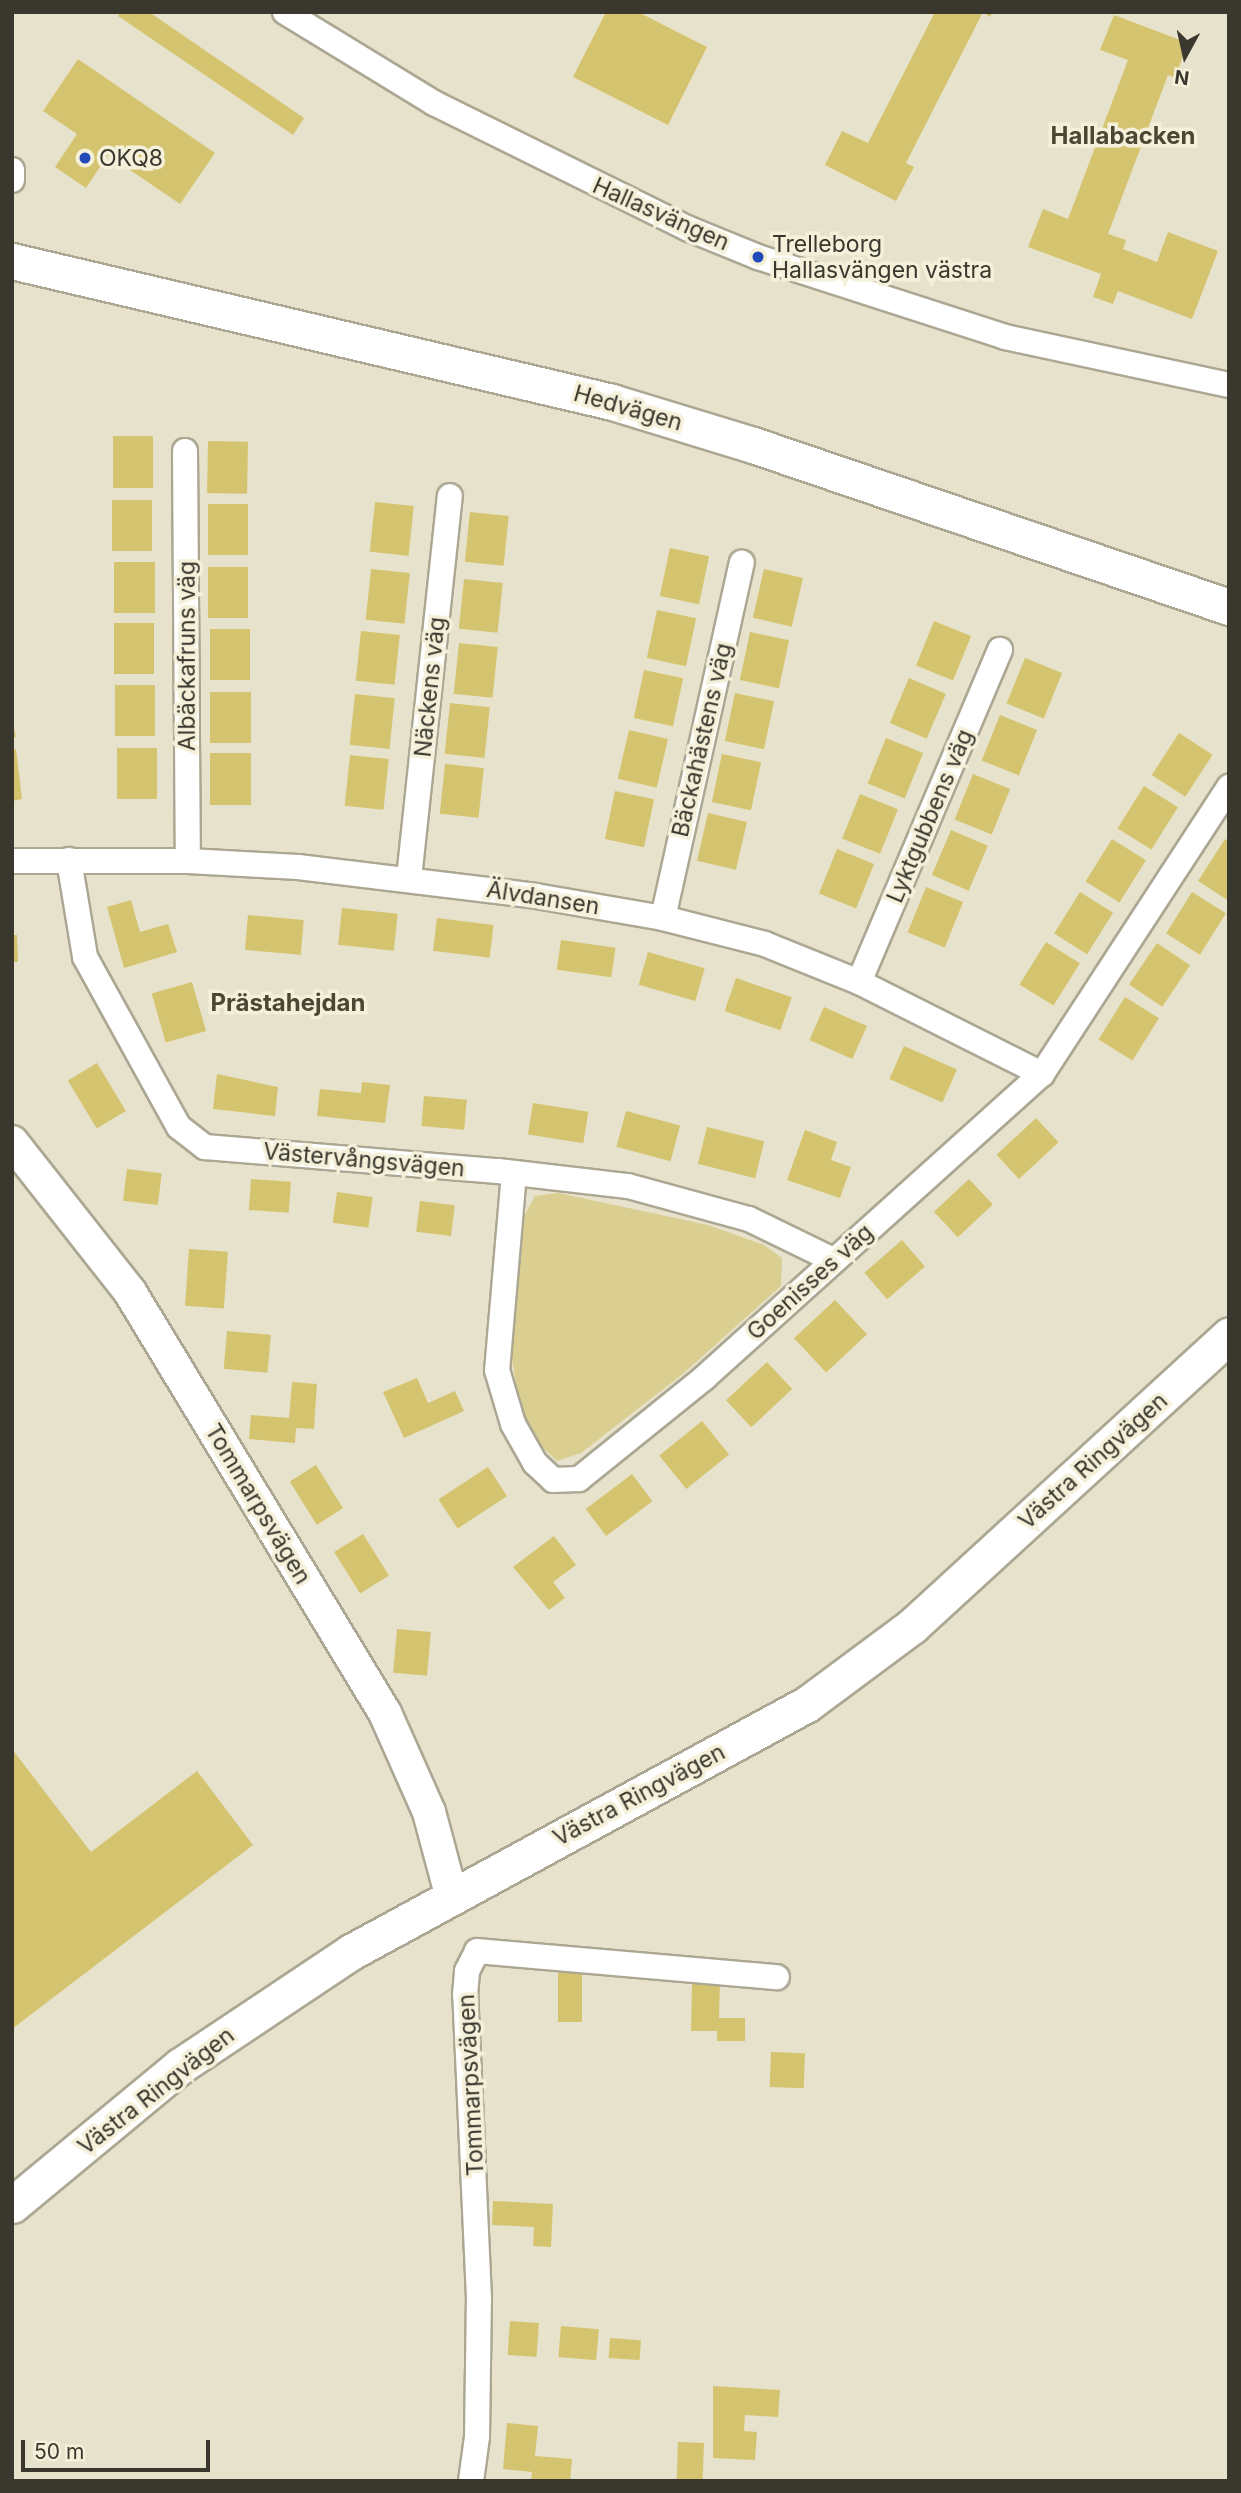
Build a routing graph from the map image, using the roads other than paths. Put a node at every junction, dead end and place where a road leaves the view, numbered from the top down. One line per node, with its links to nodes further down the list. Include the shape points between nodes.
1 (285, 12): 5 (street, Hallasvängen, via 434,103 689,229 758,257 1005,337)
2 (12, 170): 3 (street)
3 (12, 180)
4 (12, 261): 9 (main road, Hedvägen, via 611,402 753,445)
5 (1229, 386)
6 (185, 451): 14 (street, Albäckafruns väg)
7 (450, 496): 15 (street, Näckens väg)
8 (742, 562): 16 (street, Bäckahästens väg)
9 (1229, 607)
10 (1000, 650): 17 (street, Lyktgubbens väg)
11 (1229, 787): 18 (street, Goenisses väg)
12 (69, 860): 13 (street, Älvdansen); 14 (street, Älvdansen); 20 (street, Västervångsvägen, via 85,957 179,1127 205,1147)
13 (12, 861)
14 (188, 861): 15 (street, Älvdansen)
15 (409, 878): 16 (street, Älvdansen)
16 (663, 918): 17 (street, Älvdansen, via 765,944)
17 (859, 982): 18 (street, Älvdansen)
18 (1042, 1073): 21 (street, Goenisses väg)
19 (12, 1142): 23 (street, Tommarpsvägen, via 130,1292 385,1713 429,1812)
20 (513, 1173): 21 (street, Västervångsvägen, via 628,1186 749,1219); 21 (street, Goenisses väg, via 497,1370 513,1424 534,1463 553,1480 579,1479 704,1378)
21 (833, 1260)
22 (1229, 1336): 23 (main road, Västra Ringvägen, via 912,1626 807,1704 638,1800)
23 (451, 1894): 25 (main road, Västra Ringvägen, via 351,1952 180,2066)
24 (777, 1977): 26 (street, Tommarpsvägen, via 477,1951 467,1971 465,1995 479,2298 477,2437)
25 (12, 2205)
26 (471, 2481)

